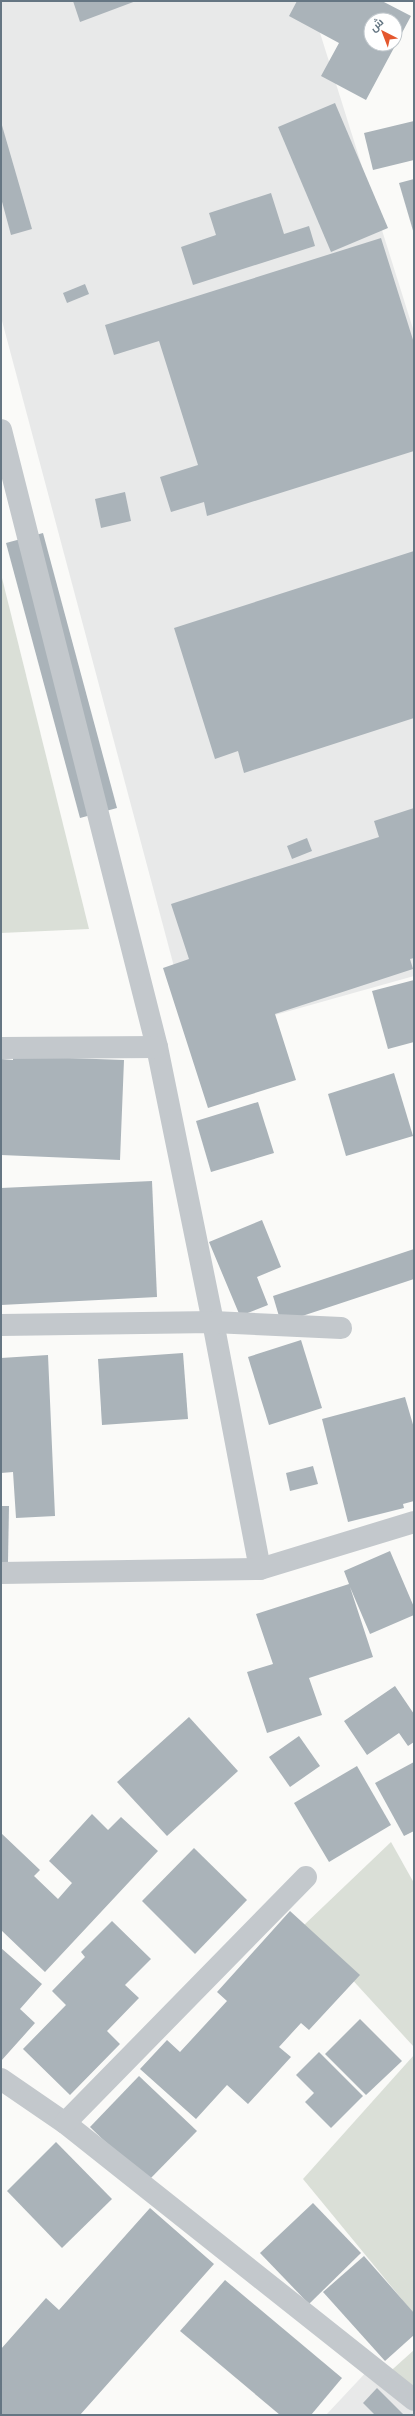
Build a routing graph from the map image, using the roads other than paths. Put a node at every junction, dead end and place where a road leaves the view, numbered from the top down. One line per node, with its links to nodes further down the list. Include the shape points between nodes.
1 (1, 430): 2 (street)
2 (157, 1047): 3 (street); 4 (street)
3 (1, 1048)
4 (213, 1322): 5 (street); 6 (street); 8 (street)
5 (1, 1325)
6 (341, 1328)
7 (414, 1522): 8 (street)
8 (260, 1569): 9 (street)
9 (1, 1573)
10 (306, 1877): 12 (street)
11 (1, 2079): 12 (street)
12 (65, 2123): 13 (street)
13 (414, 2400)

